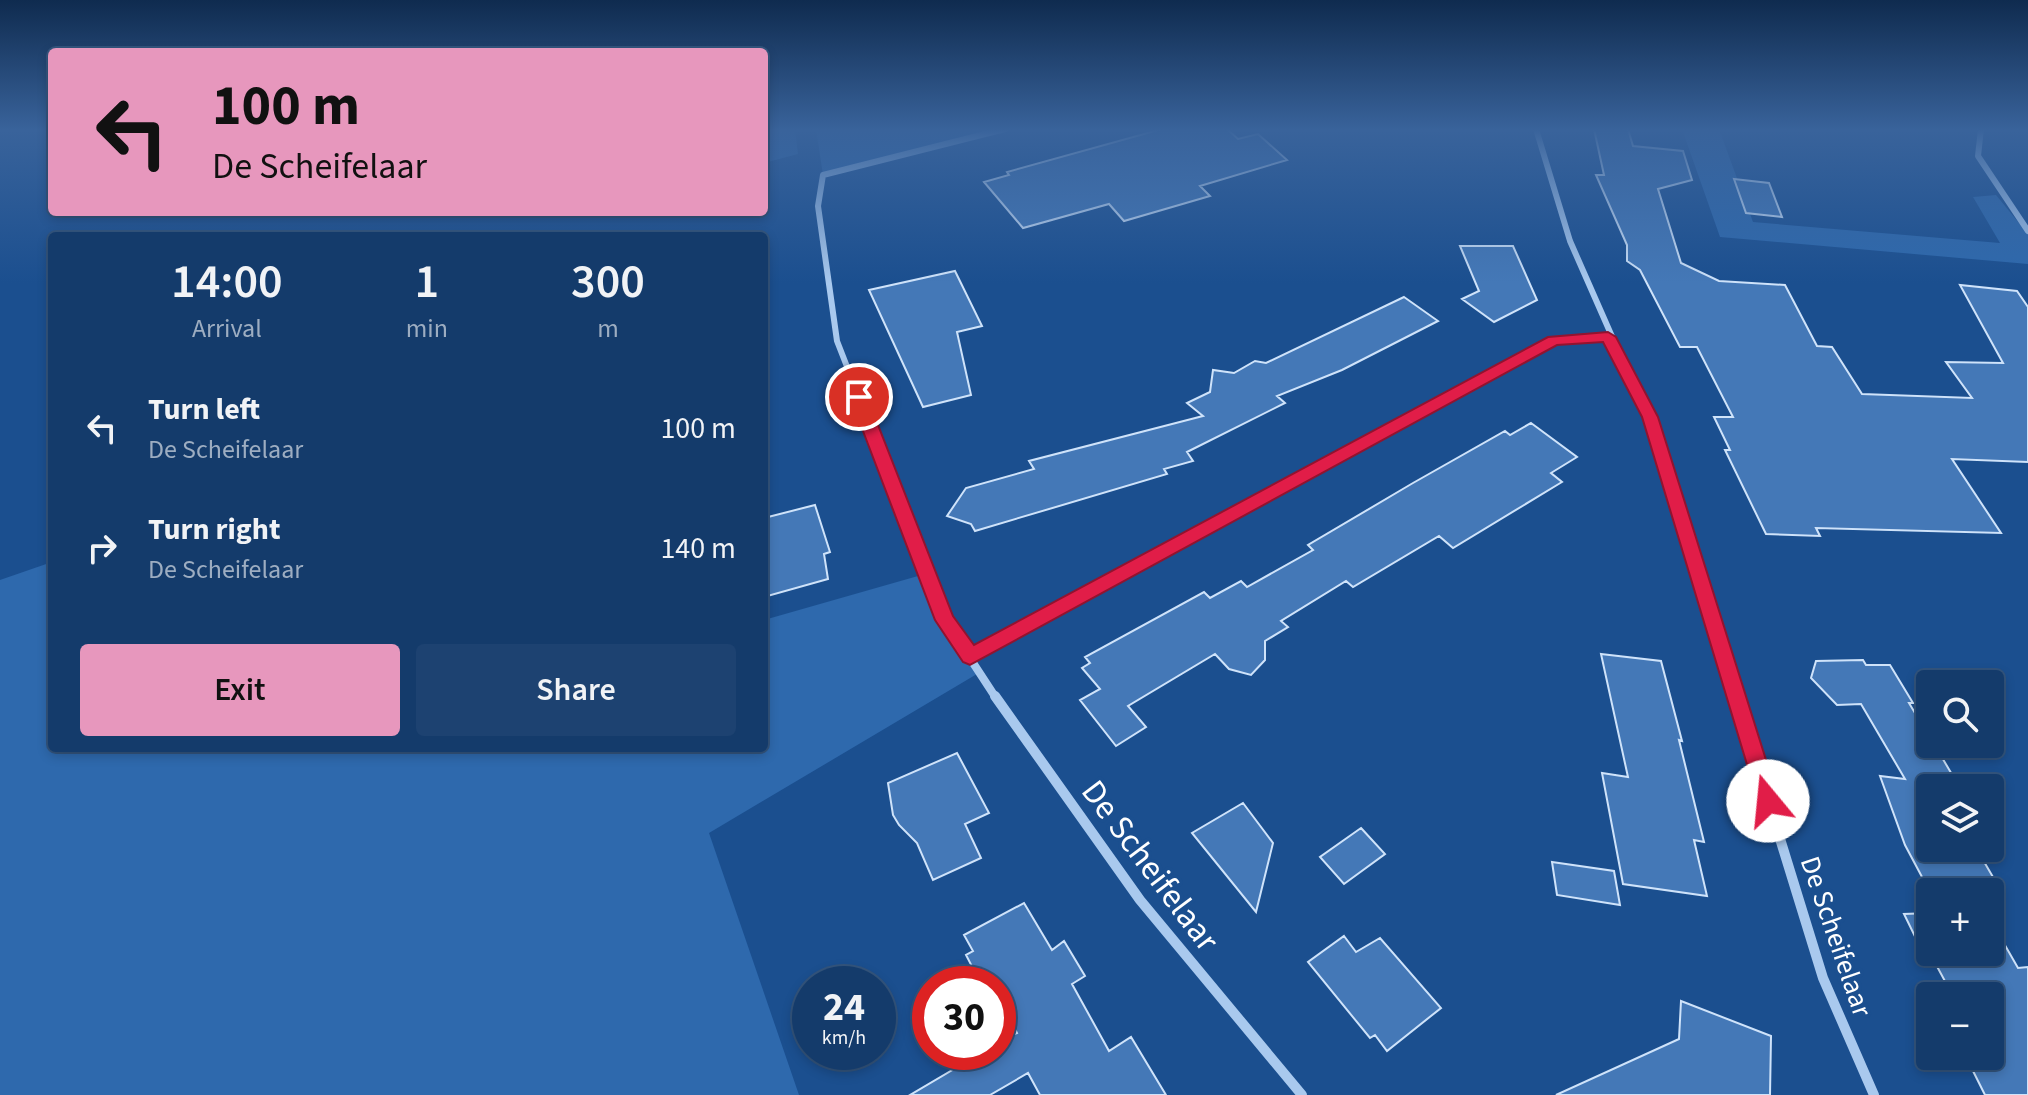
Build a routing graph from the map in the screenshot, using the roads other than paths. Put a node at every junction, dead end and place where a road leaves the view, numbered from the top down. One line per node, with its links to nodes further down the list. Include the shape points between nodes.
1 (822, 180): 6 (street, De Scheifelaar, via 818,206 837,341 945,620)
2 (1549, 180): 5 (street, De Scheifelaar)
3 (1994, 180): 4 (street)
4 (2028, 231)
5 (1608, 337): 6 (street, via 1553,340); 8 (street, De Scheifelaar, via 1650,417 1823,978)
6 (970, 657): 7 (street, De Scheifelaar, via 1140,900)
7 (1302, 1095)
8 (1874, 1095)

